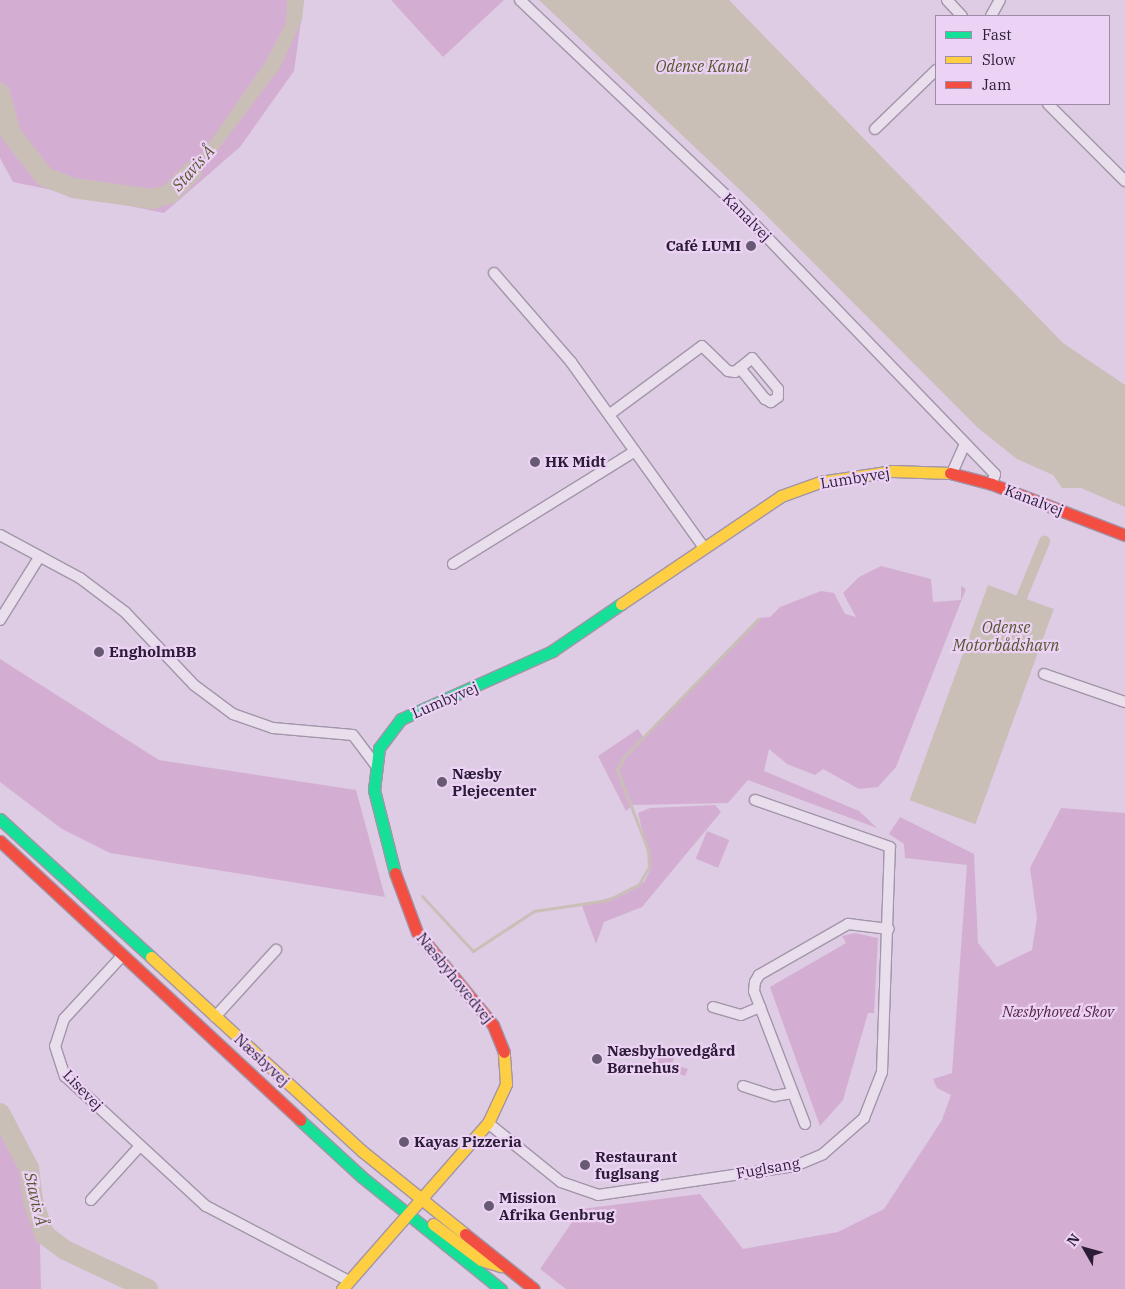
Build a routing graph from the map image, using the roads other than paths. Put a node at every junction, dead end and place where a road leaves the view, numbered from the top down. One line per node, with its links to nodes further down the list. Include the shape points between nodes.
1 (520, 0): 13 (street, Kanalvej, via 735,204)
2 (947, 0): 4 (street)
3 (1000, 0): 5 (street)
4 (961, 15)
5 (992, 15)
6 (935, 71): 8 (street)
7 (1049, 105): 9 (street)
8 (875, 128)
9 (1125, 181)
10 (494, 273): 12 (street)
11 (740, 368): 12 (street, via 728,371 702,346)
12 (610, 414): 14 (street)
13 (965, 444): 15 (street); 16 (street, Kanalvej, via 995,474)
14 (635, 451): 19 (street); 21 (street)
15 (952, 473): 16 (street, Lumbyvej); 19 (street, Lumbyvej, via 893,471 820,482 781,496)
16 (992, 484): 18 (street, Kanalvej)
17 (0, 535): 20 (street)
18 (1125, 535)
19 (704, 548): 25 (street, Lumbyvej, via 552,652 401,719 379,748)
20 (40, 556): 22 (street); 25 (street, via 80,578 125,612 194,685 233,714 273,728 338,730 353,735)
21 (453, 564)
22 (0, 620)
23 (1044, 674): 24 (street)
24 (1125, 702)
25 (375, 764): 37 (street, Næsbyhovedvej, via 374,790 405,910 500,1038 506,1084)
26 (755, 800): 29 (street, Fuglsang, via 890,847)
27 (0, 819): 34 (street, Næsbyvej)
28 (0, 841): 31 (street, Næsbyvej)
29 (889, 929): 33 (street, via 848,924 759,975 754,991); 37 (street, Fuglsang, via 878,1087 864,1118 823,1154 795,1166 598,1195 561,1182)
30 (276, 950): 34 (street)
31 (123, 955): 39 (street, Lisevej, via 64,1019 55,1046 65,1076); 40 (street, Næsbyvej)
32 (713, 1007): 33 (street, via 740,1016)
33 (760, 1007): 36 (street)
34 (215, 1017): 41 (street, Næsbyvej, via 362,1151)
35 (743, 1086): 36 (street, via 774,1096)
36 (793, 1093): 38 (street)
37 (488, 1124): 41 (street, Næsbyhovedvej)
38 (805, 1124)
39 (140, 1146): 42 (street); 45 (street, Lisevej, via 206,1206)
40 (334, 1150): 41 (street, via 407,1202); 43 (street, Næsbyvej)
41 (421, 1198): 43 (street, Næsbyhovedvej); 44 (street, Næsbyvej)
42 (91, 1200)
43 (406, 1214): 44 (street, via 419,1213 481,1260); 45 (street, Næsbyhovedvej); 46 (street, Næsbyvej)
44 (508, 1268): 47 (street, Næsbyvej)
45 (345, 1285)
46 (501, 1289)
47 (534, 1289)

